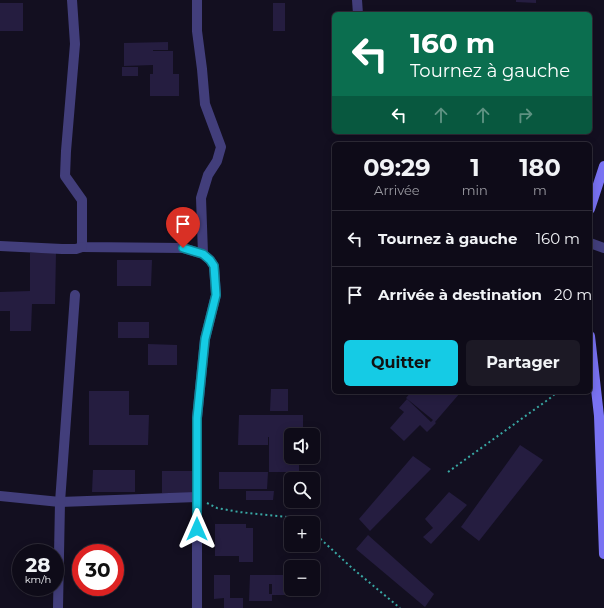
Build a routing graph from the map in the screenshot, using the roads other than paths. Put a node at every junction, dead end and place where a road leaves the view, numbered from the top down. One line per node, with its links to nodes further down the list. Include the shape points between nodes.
1 (72, 0): 9 (street, via 75,44 65,176 82,200)
2 (197, 0): 11 (street, via 197,31 205,104 221,147 201,198)
3 (357, 0): 4 (street)
4 (358, 12)
5 (604, 166): 6 (street)
6 (592, 203)
7 (592, 244): 10 (street)
8 (0, 246): 9 (street, via 70,249)
9 (82, 247): 11 (street, via 183,248)
10 (604, 248)
11 (203, 254): 15 (street, via 214,266 216,295 205,339 197,418)
12 (75, 295): 16 (street)
13 (592, 354): 17 (street, via 599,416)
14 (0, 496): 16 (street)
15 (197, 497): 16 (street); 19 (street)
16 (60, 502): 18 (street)
17 (604, 554)
18 (58, 608)
19 (197, 608)

